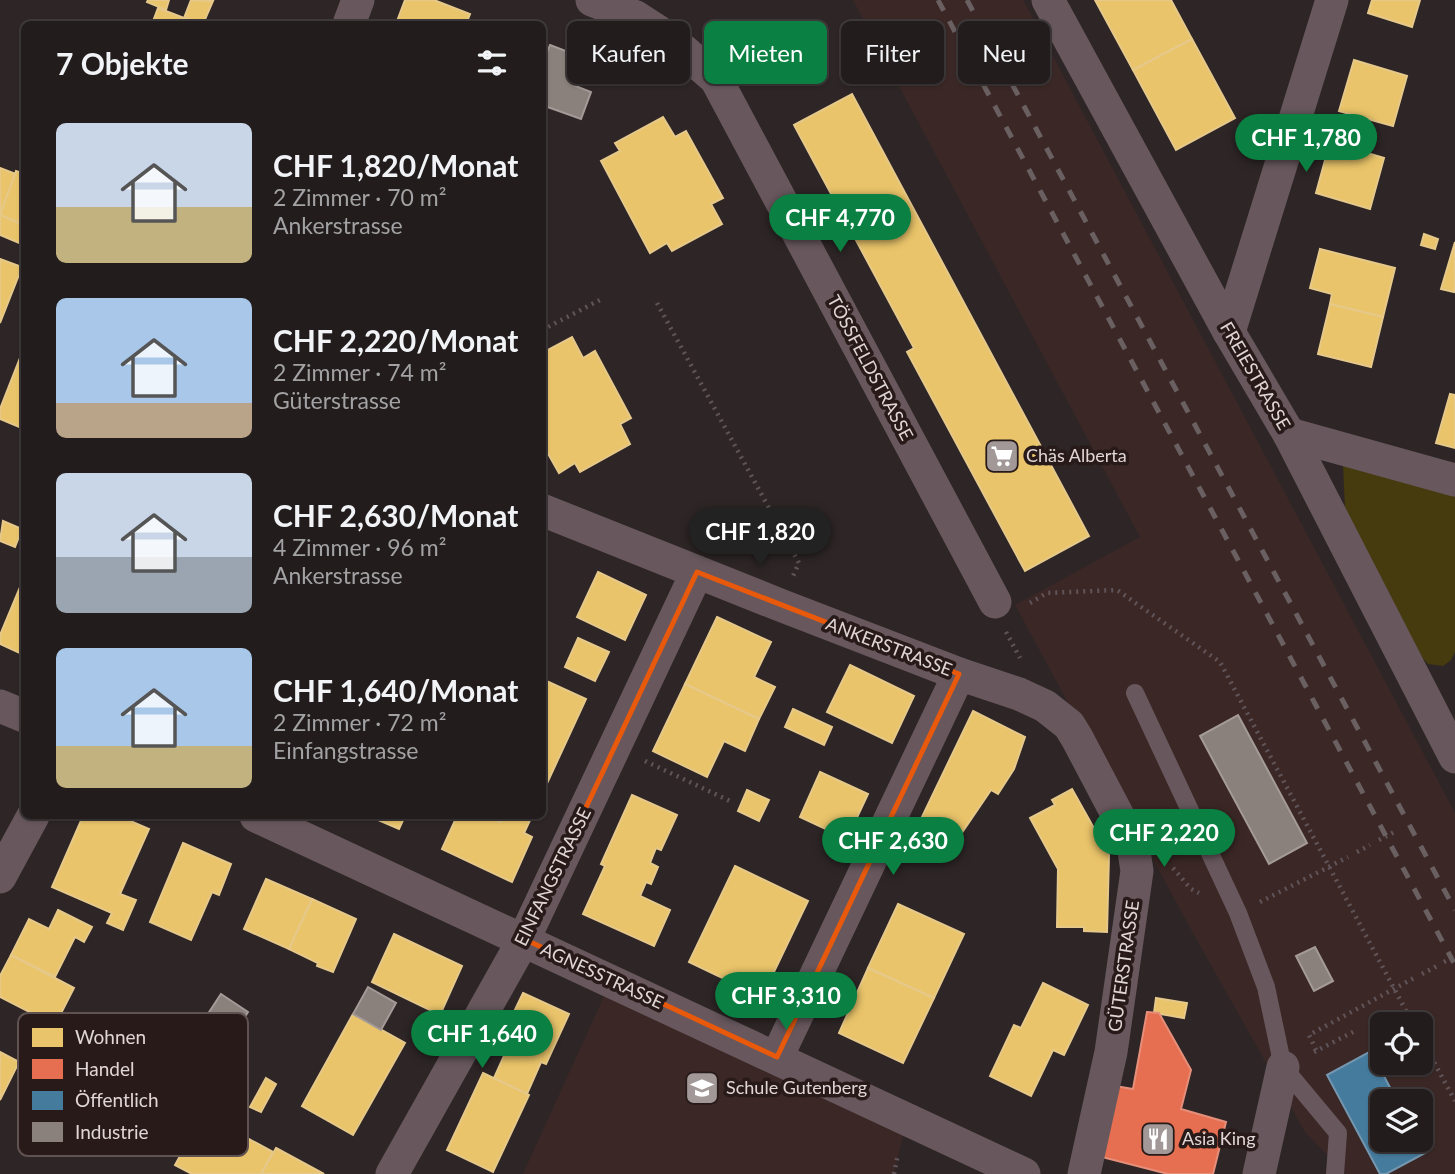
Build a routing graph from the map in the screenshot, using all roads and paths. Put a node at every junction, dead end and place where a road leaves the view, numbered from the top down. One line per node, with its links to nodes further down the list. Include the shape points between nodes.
1 (358, 0): 5 (street)
2 (593, 0): 14 (street, TÖSSFELDSTRASSE, via 636,17 670,38 716,79)
3 (1048, 0): 9 (street, FREIESTRASSE)
4 (1332, 0): 9 (street)
5 (350, 21)
6 (600, 300): 8 (path)
7 (657, 303): 15 (path, via 799,563)
8 (546, 328)
9 (1229, 332): 10 (street, FREIESTRASSE)
10 (1289, 434): 11 (street); 21 (street, FREIESTRASSE)
11 (1455, 480)
12 (546, 512): 13 (street, ANKERSTRASSE)
13 (697, 572): 15 (street, ANKERSTRASSE); 20 (street, EINFANGSTRASSE)
14 (1010, 604): 31 (path, via 1047,593 1118,590 1220,662)
15 (780, 605): 16 (street, ANKERSTRASSE)
16 (960, 674): 25 (street, GÜTERSTRASSE, via 1019,694 1069,725); 43 (street, ANKERSTRASSE)
17 (1135, 693): 33 (lane)
18 (0, 706): 19 (street)
19 (21, 715)
20 (614, 747): 22 (path); 34 (street, EINFANGSTRASSE)
21 (1454, 747)
22 (730, 801)
23 (31, 819): 32 (street)
24 (289, 822): 34 (street, AGNESSTRASSE)
25 (1126, 831): 33 (path, via 1157,850 1191,889); 49 (street, GÜTERSTRASSE, via 1136,861 1136,889 1111,1052)
26 (1394, 832): 27 (path)
27 (1379, 840)
28 (1370, 845): 29 (path)
29 (1357, 852)
30 (1348, 857): 31 (path)
31 (1329, 867): 33 (path); 40 (path)
32 (0, 877)
33 (1238, 913): 45 (lane, via 1266,987)
34 (524, 939): 43 (street, AGNESSTRASSE); 47 (street, EINFANGSTRASSE)
35 (1455, 956): 36 (path)
36 (1444, 962)
37 (1437, 966): 38 (path)
38 (1422, 974)
39 (1413, 978): 40 (path)
40 (1394, 989): 41 (path); 42 (path, via 1309,1035 1316,1051)
41 (1406, 1012)
42 (1357, 1030)
43 (777, 1057): 48 (street, AGNESSTRASSE)
44 (1433, 1060): 46 (path)
45 (1283, 1067): 50 (street); 51 (lane, via 1338,1133)
46 (1455, 1101)
47 (392, 1174)
48 (1024, 1174)
49 (1084, 1174)
50 (1259, 1174)
51 (1335, 1174)

